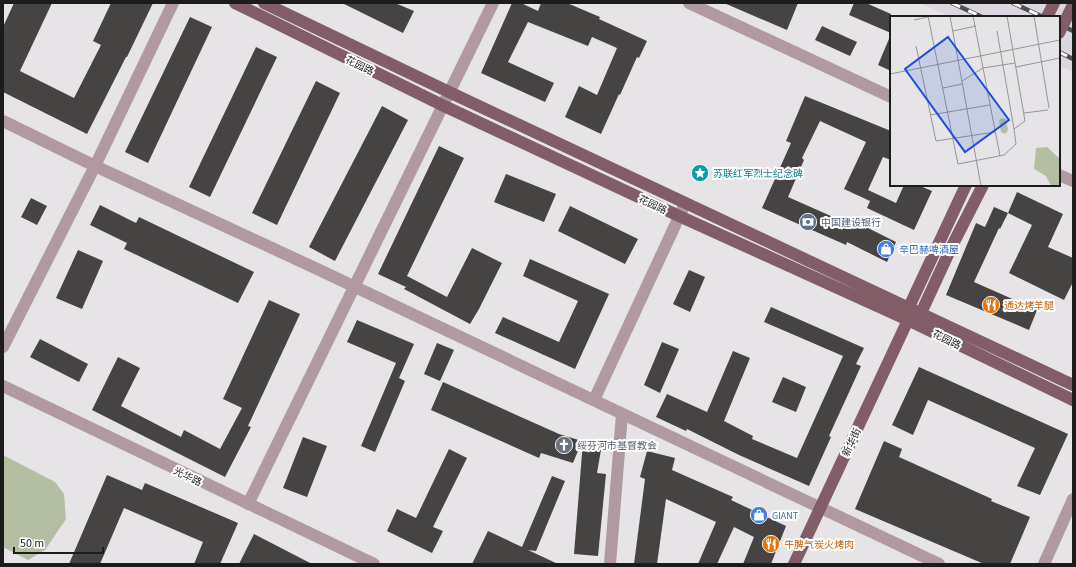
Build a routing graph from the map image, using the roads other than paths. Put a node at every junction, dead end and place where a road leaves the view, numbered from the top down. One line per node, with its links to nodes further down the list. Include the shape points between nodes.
1 (173, 3): 14 (street)
2 (235, 3): 12 (main road, 花园路)
3 (264, 3): 10 (main road, 花园路)
4 (493, 3): 10 (street)
5 (689, 3): 11 (street)
6 (1054, 3): 8 (main road)
7 (1073, 5): 9 (main road, bridge)
8 (1048, 16)
9 (1060, 31)
10 (448, 92): 12 (street); 19 (main road, 花园路)
11 (890, 97)
12 (442, 105): 20 (main road, 花园路); 21 (street)
13 (3, 121): 14 (street)
14 (95, 166): 21 (street); 25 (street)
15 (1060, 176): 16 (street)
16 (1073, 182)
17 (966, 186): 22 (main road, 新华街)
18 (982, 186): 23 (main road)
19 (685, 204): 20 (street); 22 (main road, 花园路)
20 (679, 216): 24 (main road, 花园路); 28 (street)
21 (354, 287): 28 (street); 32 (street)
22 (909, 307): 23 (main road, 花园路); 24 (main road, 新华街)
23 (921, 313): 24 (main road); 26 (main road, 花园路)
24 (908, 320): 29 (main road, 花园路); 33 (main road, 新华街)
25 (3, 347)
26 (1073, 385)
27 (3, 386): 32 (street, 光华路)
28 (594, 400): 30 (street)
29 (1073, 400)
30 (622, 414): 33 (street); 35 (street)
31 (1073, 499): 38 (street)
32 (248, 504): 34 (street, 光华路)
33 (821, 508): 36 (main road, 新华街); 37 (street)
34 (374, 564)
35 (610, 564)
36 (794, 564)
37 (939, 564)
38 (1044, 564)

